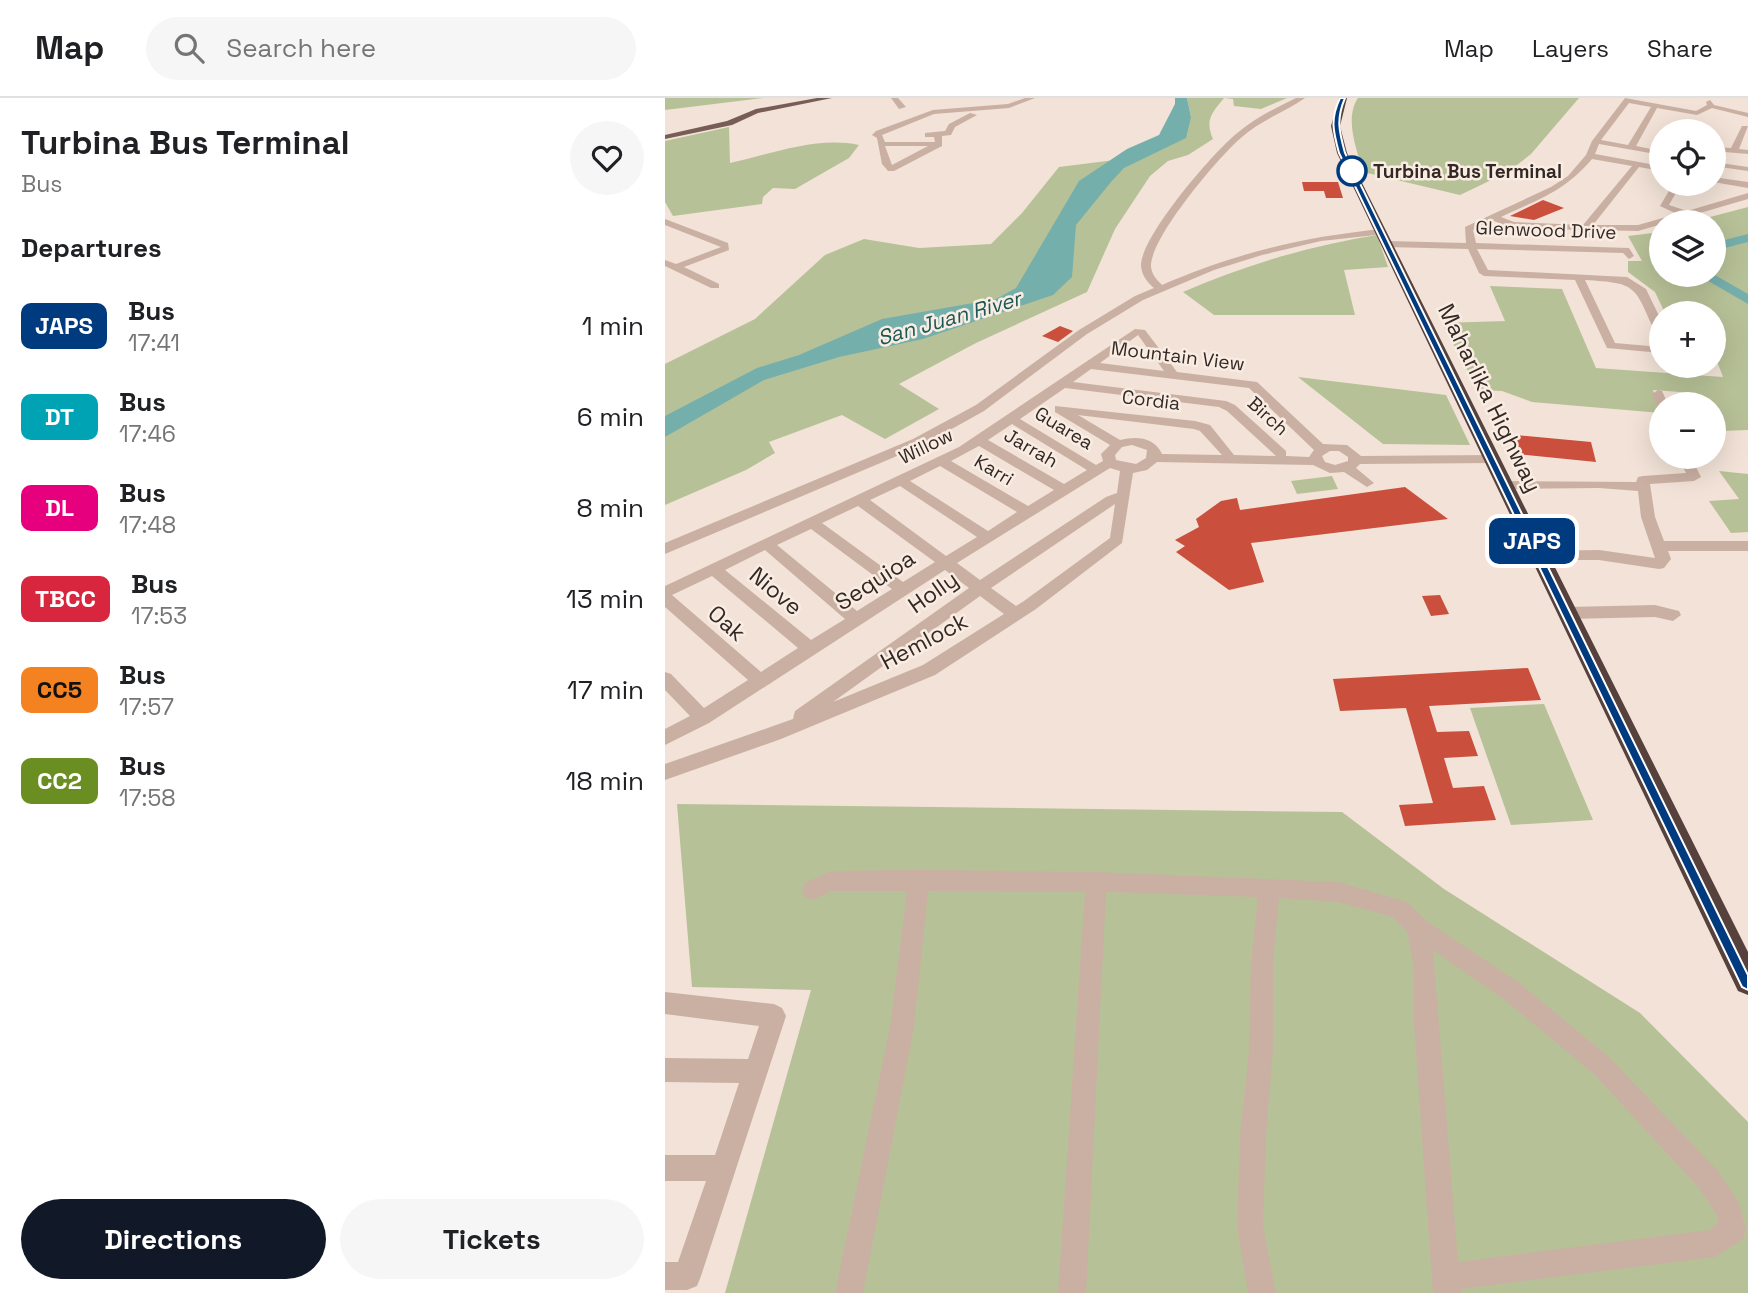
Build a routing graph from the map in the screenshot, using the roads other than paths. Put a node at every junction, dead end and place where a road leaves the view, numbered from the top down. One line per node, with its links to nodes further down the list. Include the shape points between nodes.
1 (829, 98): 16 (main road, via 756,111 729,123)
2 (894, 98): 12 (street)
3 (1302, 98): 46 (street, via 1251,127 1199,173 1148,253 1145,269)
4 (1342, 98): 41 (highway, Maharlika Highway, via 1335,119 1338,143)
5 (1629, 99): 11 (street); 19 (street)
6 (1022, 100): 8 (street); 10 (street)
7 (984, 101): 8 (street); 10 (street)
8 (998, 101)
9 (930, 103): 10 (street, via 935,109)
10 (969, 106): 13 (street); 17 (street); 18 (street)
11 (1655, 106): 14 (street, via 1697,113 1710,104); 20 (street)
12 (902, 107)
13 (950, 111): 17 (street); 22 (street, via 933,112 876,135)
14 (1748, 115)
15 (1748, 128): 24 (street)
16 (665, 137)
17 (916, 137): 18 (street); 22 (street); 22 (street); 22 (street)
18 (938, 139): 22 (street, via 891,169)
19 (1596, 141): 20 (street); 26 (street)
20 (1631, 147): 23 (street)
21 (1726, 150): 24 (street)
22 (883, 151)
23 (1649, 151)
24 (1734, 151): 25 (street)
25 (1748, 152)
26 (1590, 156): 27 (street); 37 (street, via 1554,189)
27 (1637, 164): 28 (street); 40 (street)
28 (1649, 166)
29 (1726, 166): 30 (street)
30 (1748, 169)
31 (1726, 181): 32 (street)
32 (1748, 185)
33 (1670, 196): 35 (street, via 1664,206)
34 (1748, 196): 36 (street)
35 (1674, 210)
36 (1698, 210)
37 (1493, 217): 40 (street, via 1512,225); 42 (street, via 1468,229)
38 (665, 222): 43 (street, via 726,248)
39 (1649, 225): 40 (street)
40 (1585, 228): 42 (street, Glenwood Drive, via 1594,252)
41 (1386, 242): 42 (street, Glenwood Drive); 46 (street, Glenwood Drive, via 1321,238 1210,268); 61 (highway, Maharlika Highway)
42 (1472, 249): 44 (street, via 1484,273)
43 (670, 265): 45 (street)
44 (1578, 276): 47 (street, via 1623,279 1641,289); 48 (street, via 1611,345)
45 (715, 286)
46 (1161, 289): 81 (street, Glenwood Drive, via 1083,332 980,408 918,442)
47 (1649, 306)
48 (1649, 349)
49 (1089, 365): 50 (street, Mountain View); 50 (street, Willow, via 1141,332); 51 (street, Willow)
50 (1173, 375): 59 (street, Mountain View, via 1253,385)
51 (1063, 384): 52 (street, Willow); 58 (street, Birch, via 1222,404)
52 (1040, 400): 53 (street); 54 (street, Willow)
53 (1059, 409): 56 (street); 57 (street, Cordia, via 1195,425 1205,429)
54 (1012, 419): 55 (street, Willow); 67 (street, Guarea)
55 (979, 440): 62 (street, Willow); 72 (street, Jarrah)
56 (1118, 444): 60 (street, via 1145,443); 64 (street, via 1108,454)
57 (1228, 454): 58 (street); 60 (street)
58 (1281, 454): 59 (street)
59 (1318, 455): 60 (street); 63 (street, via 1339,447); 63 (street, via 1329,469)
60 (1155, 456): 65 (street, via 1147,465)
61 (1492, 456): 63 (street); 70 (highway, Maharlika Highway)
62 (941, 461): 68 (street, Willow); 75 (street, Karri)
63 (1352, 461): 69 (street)
64 (1110, 462): 65 (street); 67 (street, Sequioa)
65 (1127, 469): 73 (street, Hemlock)
66 (1690, 469): 71 (street, via 1694,477 1643,481)
67 (1096, 470): 72 (street, Sequioa)
68 (900, 480): 74 (street, Willow); 77 (street)
69 (1367, 483)
70 (1505, 485): 71 (street); 82 (highway, Maharlika Highway)
71 (1644, 488): 79 (street)
72 (1064, 490): 75 (street, Sequioa)
73 (1123, 496): 85 (street, Holly); 90 (street, Hemlock, via 1117,540)
74 (860, 500): 76 (street, Willow); 83 (street)
75 (1027, 512): 77 (street, Sequioa)
76 (811, 522): 78 (street, Willow); 86 (street)
77 (987, 537): 83 (street, Sequioa)
78 (766, 543): 84 (street, Willow); 92 (street)
79 (1658, 546): 80 (street); 82 (street, via 1663,559 1660,564 1599,555)
80 (1748, 546)
81 (665, 549)
82 (1539, 555): 89 (highway, Maharlika Highway)
83 (947, 561): 85 (street); 86 (street, Sequioa)
84 (713, 568): 87 (street, Willow); 93 (street, Niove)
85 (981, 587): 90 (street); 97 (street, Holly)
86 (903, 589): 92 (street, Sequioa)
87 (665, 592)
88 (665, 598): 95 (street, Oak)
89 (1568, 613): 91 (street, via 1655,611); 105 (highway, Maharlika Highway)
90 (1016, 614): 97 (street, Hemlock, via 929,670)
91 (1673, 615)
92 (856, 619): 93 (street, Sequioa)
93 (810, 649): 95 (street, Sequioa)
94 (665, 680): 96 (street)
95 (760, 681): 96 (street, Sequioa)
96 (703, 718): 98 (street, Sequioa)
97 (775, 734): 99 (street, Hemlock)
98 (665, 738)
99 (665, 772)
100 (919, 880): 101 (street); 103 (street, via 831,881); 113 (street, via 902,1027)
101 (1096, 882): 102 (street); 114 (street)
102 (1269, 888): 104 (street, via 1338,892 1399,909); 115 (street, via 1250,1226)
103 (812, 890)
104 (1417, 927): 112 (street, via 1425,963); 112 (street, via 1510,990 1601,1065 1708,1179 1729,1210 1733,1229 1715,1243)
105 (1748, 981)
106 (665, 1003): 108 (street, via 774,1016)
107 (665, 1070): 108 (street)
108 (756, 1071): 110 (street)
109 (665, 1168): 110 (street)
110 (723, 1168): 111 (street, via 687,1276)
111 (665, 1276)
112 (1447, 1285)
113 (849, 1293)
114 (1072, 1293)
115 (1262, 1293)

